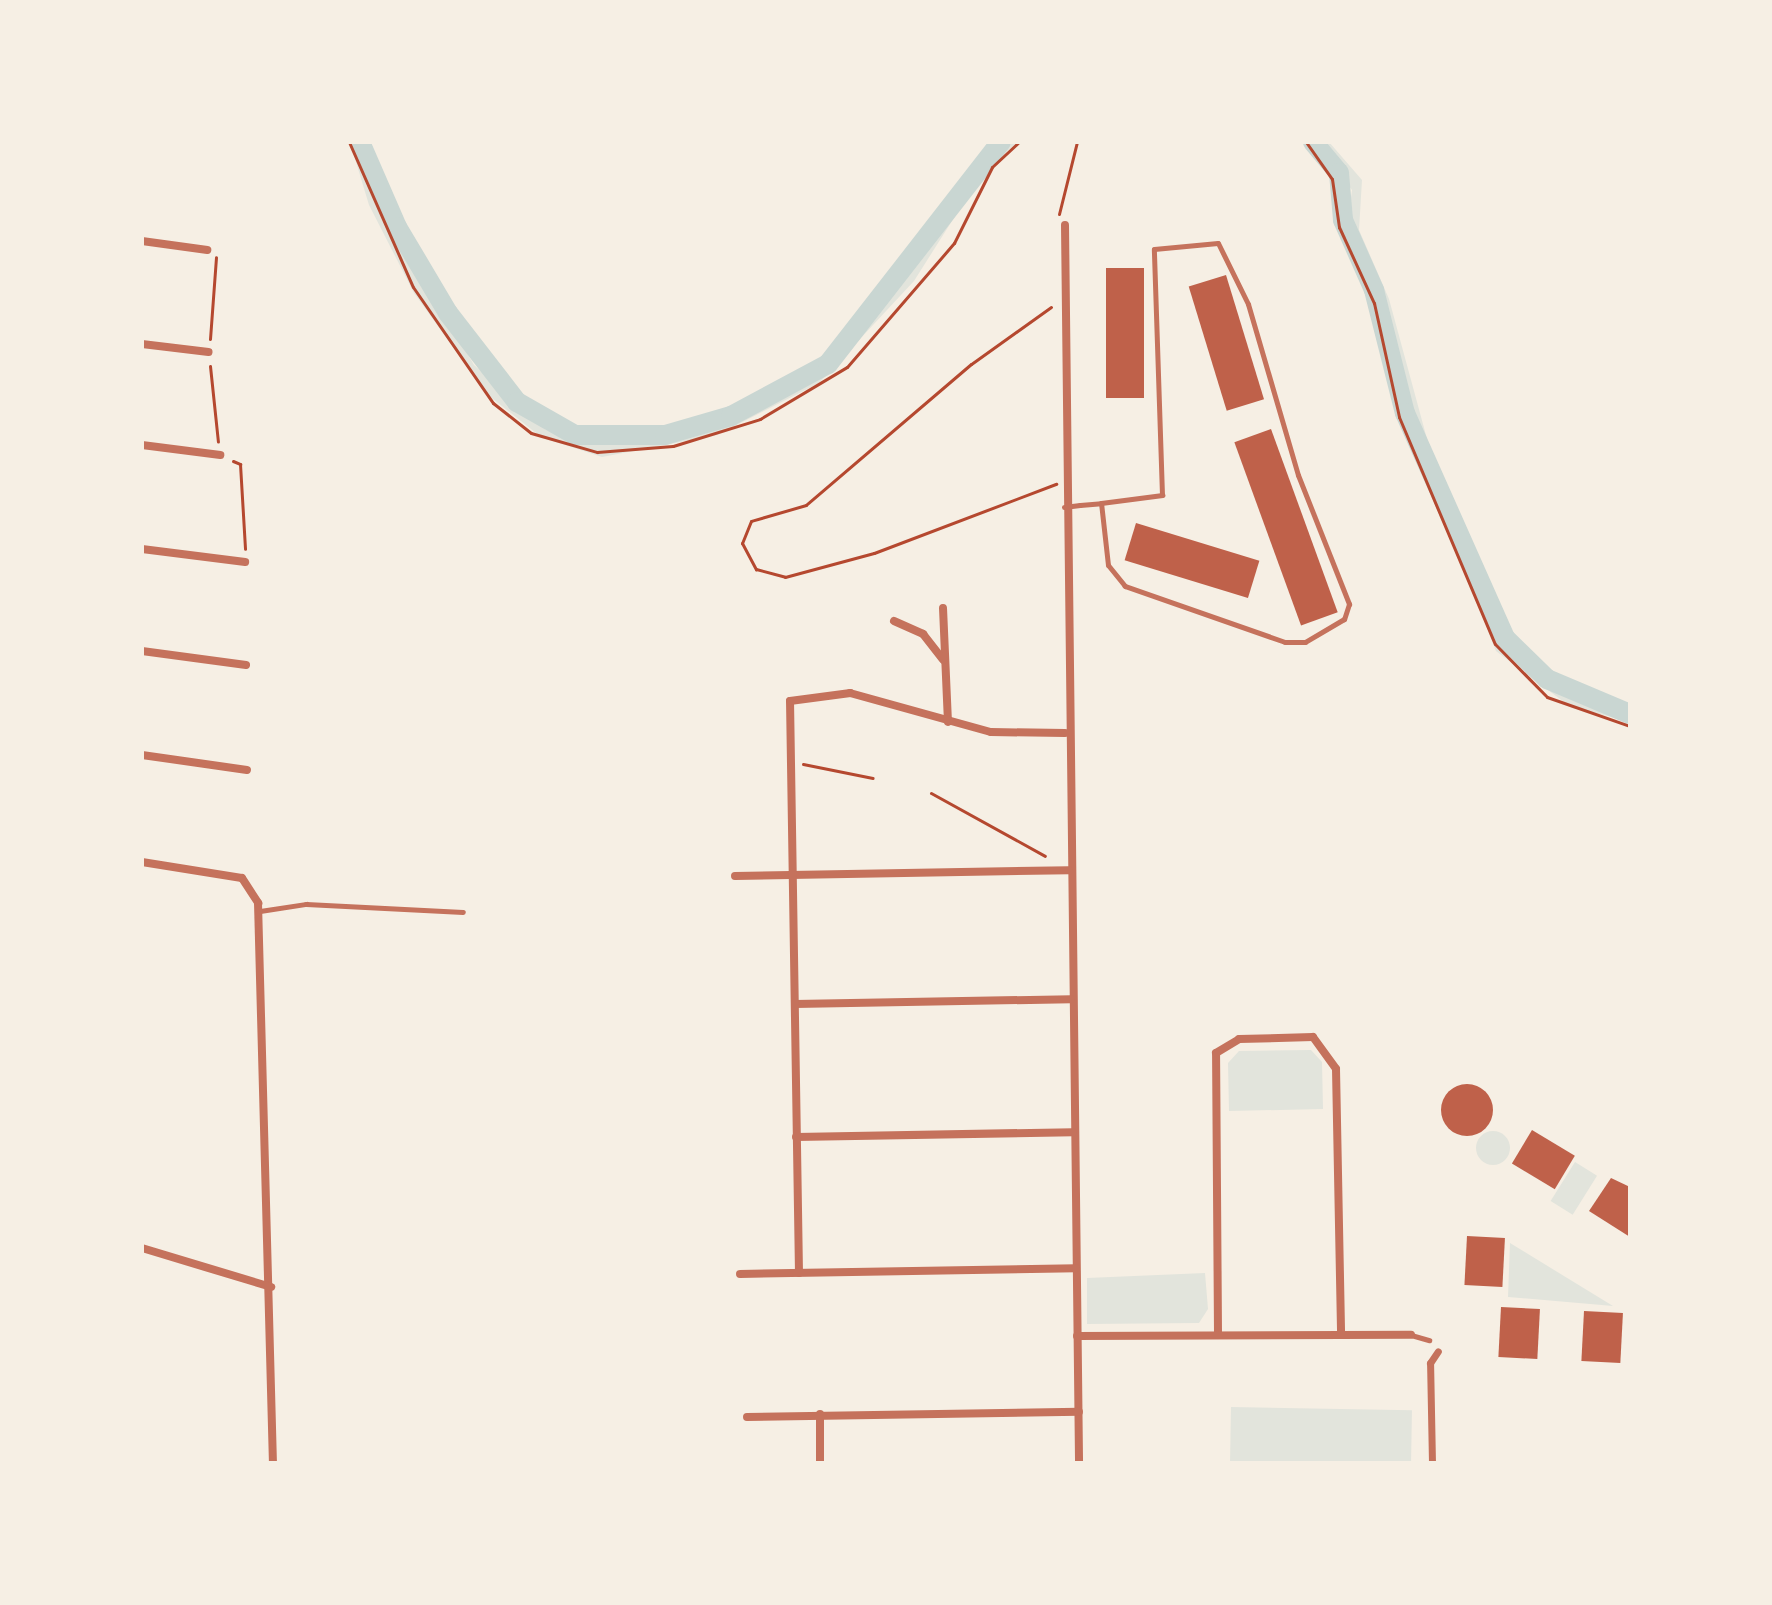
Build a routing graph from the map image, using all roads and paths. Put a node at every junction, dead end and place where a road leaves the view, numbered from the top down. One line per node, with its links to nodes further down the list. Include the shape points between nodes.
1 (349, 142): 2 (path, via 413,287 493,403 531,433 597,452 673,446 760,419 847,367 954,243 992,167)
2 (1019, 142)
3 (1077, 142): 5 (path, via 1058,197)
4 (1306, 142): 24 (path, via 1332,179 1339,227 1374,303 1399,417 1495,644 1547,697)
5 (1065, 225): 8 (street)
6 (142, 241): 7 (street)
7 (207, 250): 10 (path, via 220,260)
8 (1064, 298): 13 (street); 13 (path, via 971,364 806,505 751,521 742,543 756,569 785,577 874,553)
9 (142, 344): 10 (street)
10 (209, 352): 12 (path)
11 (142, 445): 12 (street)
12 (220, 455): 17 (path, via 240,464)
13 (1064, 482): 15 (street)
14 (1101, 503): 14 (lane, via 1110,572 1125,586 1285,642 1305,642 1344,619 1349,604 1298,475 1248,304 1218,243 1154,249 1162,495); 15 (lane)
15 (1064, 507): 25 (street)
16 (142, 549): 17 (street)
17 (245, 562)
18 (943, 608): 21 (street)
19 (894, 621): 21 (street, via 923,634)
20 (142, 651): 22 (street)
21 (944, 661): 23 (street)
22 (246, 665)
23 (948, 722): 25 (street, via 991,732); 27 (street, via 850,693 790,701)
24 (1630, 726)
25 (1065, 733): 32 (street)
26 (142, 755): 28 (street)
27 (791, 763): 29 (path); 33 (street)
28 (247, 770)
29 (873, 778)
30 (931, 793): 32 (path)
31 (142, 862): 35 (street, via 228,874 252,886)
32 (1069, 870): 33 (street); 37 (street)
33 (793, 875): 34 (street); 38 (street)
34 (735, 876)
35 (260, 911): 36 (lane, via 306,904); 45 (street)
36 (463, 912)
37 (1071, 999): 38 (street); 39 (street)
38 (795, 1004): 40 (street)
39 (1073, 1132): 40 (street); 42 (street)
40 (796, 1137): 43 (street)
41 (142, 1248): 45 (street)
42 (1076, 1268): 43 (street); 49 (street)
43 (799, 1273): 44 (street)
44 (740, 1274)
45 (271, 1287): 55 (street)
46 (1218, 1332): 47 (street); 47 (street, via 1216,1053 1239,1039 1313,1037 1336,1069); 49 (street)
47 (1341, 1334): 48 (street)
48 (1411, 1335): 50 (lane)
49 (1077, 1336): 52 (street)
50 (1429, 1340)
51 (1438, 1351): 58 (street, via 1430,1363)
52 (1079, 1412): 53 (street); 57 (street)
53 (820, 1414): 54 (street); 56 (street)
54 (747, 1417)
55 (273, 1463)
56 (820, 1463)
57 (1079, 1463)
58 (1432, 1463)

